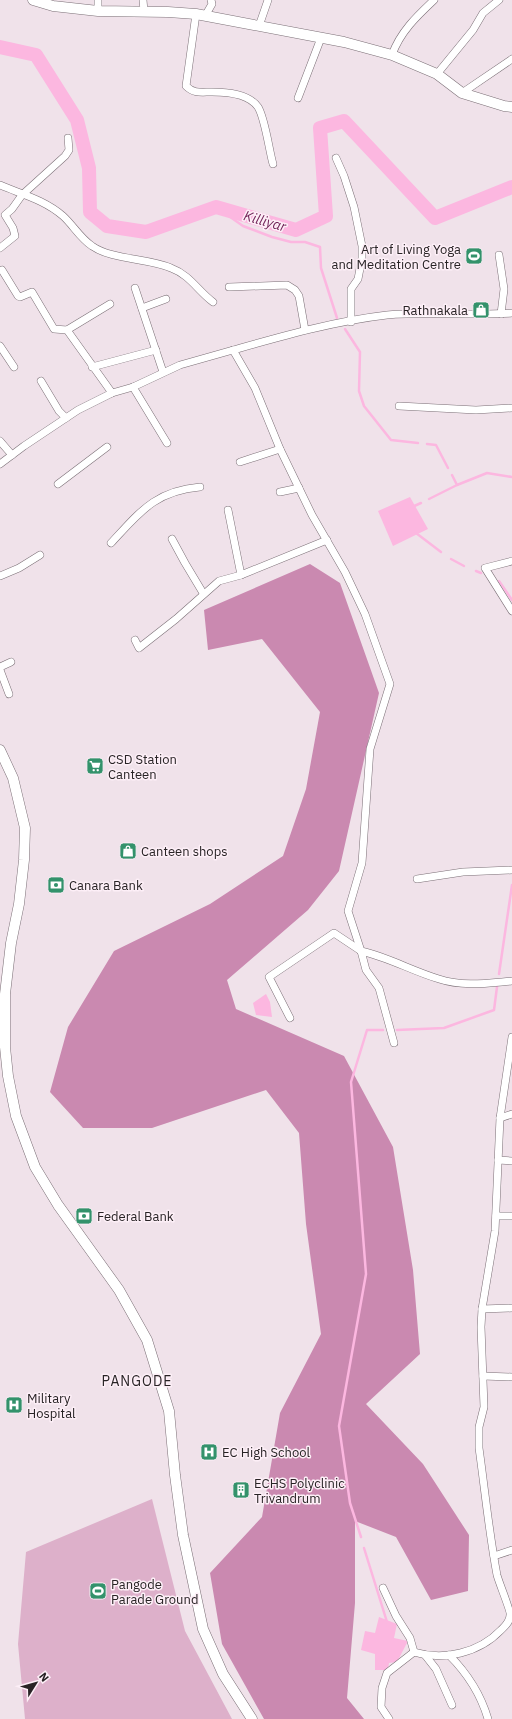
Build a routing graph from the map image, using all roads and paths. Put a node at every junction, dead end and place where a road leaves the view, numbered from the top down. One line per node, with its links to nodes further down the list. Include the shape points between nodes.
1 (33, 0): 9 (main road, via 53,6)
2 (98, 0): 9 (street)
3 (143, 0): 10 (street)
4 (211, 0): 11 (street, via 212,4)
5 (268, 0): 12 (street)
6 (434, 0): 8 (street)
7 (499, 0): 16 (street, via 483,13 473,30)
8 (425, 3): 14 (street, via 397,41)
9 (98, 11): 10 (main road)
10 (144, 11): 11 (main road)
11 (200, 15): 12 (main road); 22 (street, via 186,86 196,93 223,92 241,96 258,107)
12 (259, 26): 13 (main road)
13 (322, 38): 14 (main road); 18 (street)
14 (392, 55): 16 (main road)
15 (512, 58): 17 (street)
16 (438, 74): 17 (main road)
17 (462, 93): 19 (main road)
18 (298, 98)
19 (512, 107)
20 (68, 138): 24 (street, via 69,150 65,156)
21 (336, 158): 36 (street, via 354,207 362,246 358,279 352,289)
22 (273, 164)
23 (0, 185): 24 (street)
24 (22, 195): 25 (street, via 5,215 15,236); 31 (street, via 48,205 64,216 73,229 92,246 110,254 149,260 172,268 187,276)
25 (0, 248)
26 (499, 256): 35 (street, via 504,289)
27 (2, 270): 37 (street, via 18,296 32,292 54,329)
28 (229, 286): 38 (street, via 287,285 299,296)
29 (135, 288): 33 (street)
30 (166, 299): 33 (street)
31 (214, 302)
32 (110, 304): 37 (street)
33 (142, 308): 40 (street)
34 (512, 313): 35 (street)
35 (501, 314): 36 (street, via 388,315)
36 (351, 322): 38 (street)
37 (67, 330): 43 (street)
38 (305, 330): 41 (street)
39 (0, 346): 42 (street)
40 (156, 350): 43 (street); 44 (street)
41 (233, 350): 44 (street); 54 (street, via 256,388)
42 (14, 366)
43 (92, 366): 47 (street)
44 (163, 372): 46 (street)
45 (41, 381): 50 (street)
46 (133, 387): 47 (street); 52 (street)
47 (112, 393): 50 (street)
48 (399, 406): 49 (street, via 476,410)
49 (512, 408)
50 (66, 418): 55 (street)
51 (0, 441): 55 (street)
52 (167, 443)
53 (107, 447): 58 (street)
54 (280, 449): 56 (street); 60 (street)
55 (12, 456): 57 (street)
56 (240, 462)
57 (0, 464)
58 (58, 484)
59 (200, 487): 65 (street, via 182,488 160,497 140,511)
60 (299, 488): 61 (street); 64 (street)
61 (280, 492)
62 (228, 510): 68 (street)
63 (172, 539): 70 (street)
64 (327, 540): 68 (street); 79 (street, via 365,614 390,684 370,749 362,863 348,911)
65 (111, 543)
66 (40, 555): 69 (street)
67 (512, 561): 71 (street, via 485,568)
68 (241, 575): 70 (street, via 219,581)
69 (0, 576)
70 (203, 593): 72 (street, via 176,619 139,648)
71 (512, 611)
72 (135, 640)
73 (11, 662): 74 (street)
74 (0, 668): 75 (street)
75 (9, 694)
76 (0, 750): 102 (main road, via 13,778 25,828 19,904 5,994 5,1047 16,1116 35,1167 58,1205 119,1290 147,1340 169,1411 183,1535 203,1628 223,1674)
77 (512, 870): 78 (street, via 463,872)
78 (417, 879)
79 (361, 951): 80 (street, via 378,955 440,980 471,985); 81 (street, via 334,933 269,977); 83 (street, via 366,970 379,988)
80 (512, 981)
81 (290, 1018)
82 (512, 1037): 85 (street)
83 (394, 1043)
84 (512, 1114): 85 (street)
85 (500, 1118): 86 (street)
86 (498, 1160): 87 (street); 88 (street)
87 (512, 1161)
88 (496, 1216): 89 (street); 91 (street)
89 (512, 1216)
90 (512, 1308): 91 (street)
91 (482, 1309): 92 (street)
92 (483, 1376): 93 (street); 95 (street, via 484,1407 479,1427 478,1448)
93 (512, 1377)
94 (512, 1550): 95 (street)
95 (494, 1556): 97 (street, via 498,1577)
96 (383, 1588): 98 (street, via 410,1638)
97 (511, 1614): 100 (street, via 508,1623 494,1637 466,1652)
98 (414, 1652): 99 (street); 103 (street, via 387,1674 382,1688 381,1708)
99 (425, 1655): 100 (street); 101 (street, via 436,1670)
100 (449, 1655): 104 (street, via 463,1669)
101 (452, 1705)
102 (252, 1719)
103 (389, 1719)
104 (488, 1719)

